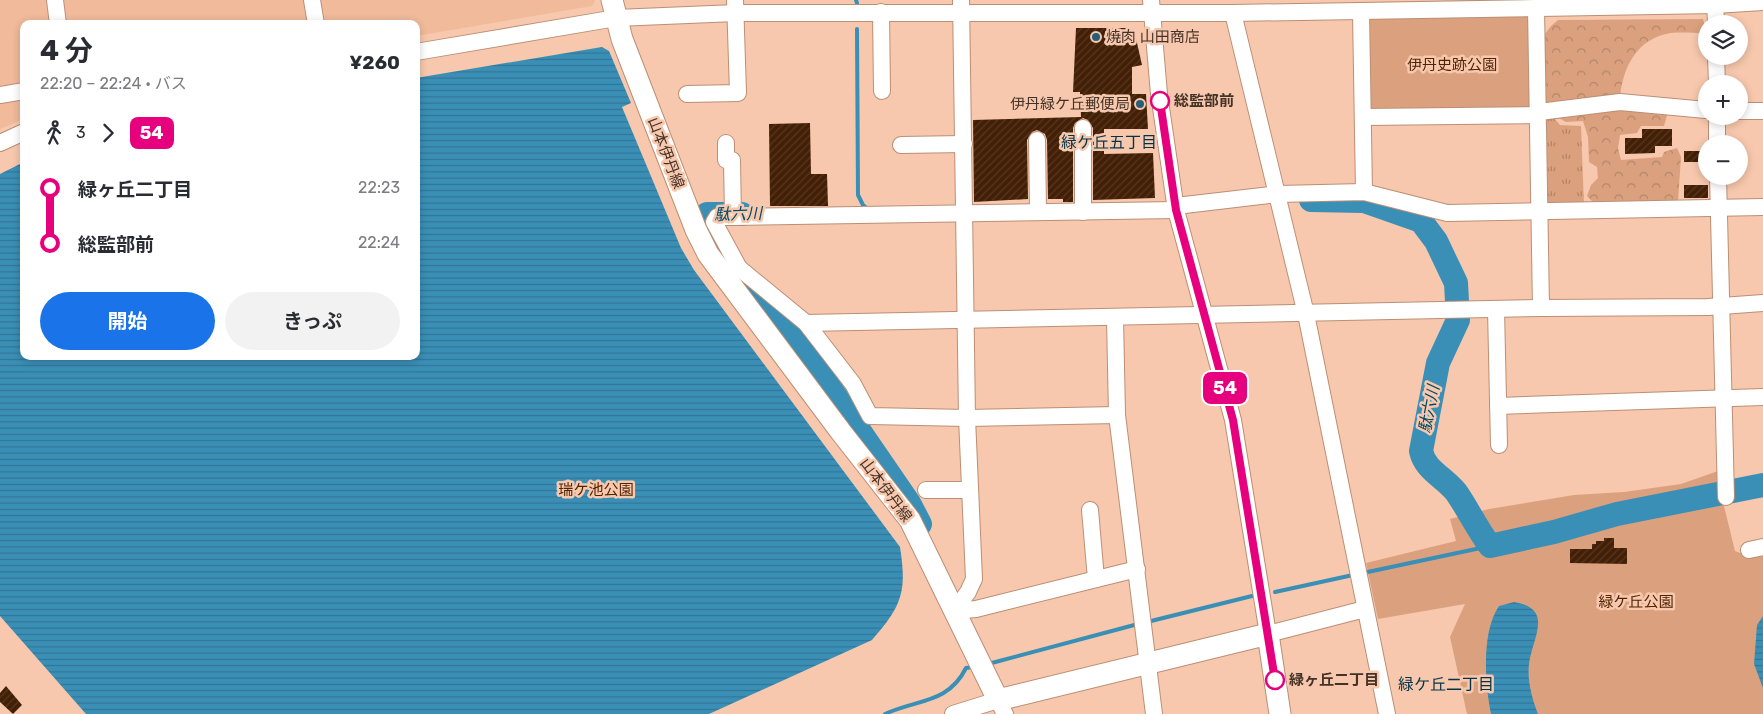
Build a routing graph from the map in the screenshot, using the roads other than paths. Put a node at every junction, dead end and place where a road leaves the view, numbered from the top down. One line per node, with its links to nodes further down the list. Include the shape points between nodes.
1 (55, 0): 14 (street)
2 (312, 0): 15 (street)
3 (1763, 2): 4 (street)
4 (1715, 3): 9 (street)
5 (1148, 5): 8 (street); 13 (street); 38 (street)
6 (1447, 5): 9 (street); 12 (street)
7 (736, 7): 10 (street); 11 (street); 19 (street, via 738,93)
8 (962, 7): 11 (street); 31 (street)
9 (1536, 8): 24 (street)
10 (614, 9): 16 (street); 66 (main road, 山本伊丹線, via 622,39 708,254 910,520)
11 (882, 12): 17 (street)
12 (1361, 12): 13 (street); 25 (street)
13 (1233, 13): 35 (street)
14 (58, 20)
15 (315, 20)
16 (420, 51)
17 (882, 91)
18 (20, 92): 20 (street)
19 (687, 94)
20 (0, 95)
21 (1698, 109): 24 (street, via 1620,102)
22 (1748, 111): 23 (street)
23 (1763, 111)
24 (1539, 114): 25 (street); 42 (street)
25 (1363, 116): 34 (street)
26 (1083, 128): 37 (street)
27 (20, 134): 29 (street)
28 (1037, 140): 41 (street)
29 (0, 143)
30 (726, 143): 43 (street, via 726,160 732,160)
31 (964, 144): 32 (street); 40 (street)
32 (901, 146)
33 (1718, 185): 39 (street)
34 (1364, 192): 35 (street); 42 (street, via 1447,214)
35 (1278, 194): 38 (street); 48 (street)
36 (1763, 207): 39 (street)
37 (1083, 208): 38 (street); 41 (street)
38 (1176, 208): 49 (street)
39 (1718, 208): 42 (street); 45 (street)
40 (965, 210): 41 (street); 43 (street); 51 (street)
41 (1038, 212)
42 (1541, 212): 46 (street)
43 (733, 215): 52 (street, via 717,217 714,222 739,268)
44 (1763, 303): 45 (street)
45 (1720, 306): 46 (street); 54 (street)
46 (1541, 308): 47 (street)
47 (1496, 309): 48 (street); 55 (street)
48 (1306, 314): 49 (street); 65 (street)
49 (1206, 316): 50 (street); 67 (street, via 1233,420)
50 (1115, 318): 51 (street); 56 (street)
51 (966, 320): 52 (street); 57 (street)
52 (806, 323): 57 (street, via 853,384 870,416)
53 (1763, 397): 54 (street)
54 (1723, 400): 55 (street); 61 (street)
55 (1498, 406): 58 (street)
56 (1117, 414): 57 (street); 63 (street)
57 (967, 418): 60 (street)
58 (1499, 445)
59 (926, 490): 60 (street)
60 (970, 490): 66 (street, via 974,579)
61 (1726, 496)
62 (1090, 510): 64 (street)
63 (1137, 569): 64 (street); 68 (street)
64 (1096, 579): 66 (street, via 976,609)
65 (1365, 609): 67 (street); 73 (street)
66 (954, 611): 69 (main road, 山本伊丹線)
67 (1268, 634): 68 (main road); 72 (main road)
68 (1147, 663): 69 (main road); 71 (street)
69 (1002, 707): 70 (street)
70 (953, 714)
71 (1154, 714)
72 (1280, 714)
73 (1387, 714)

